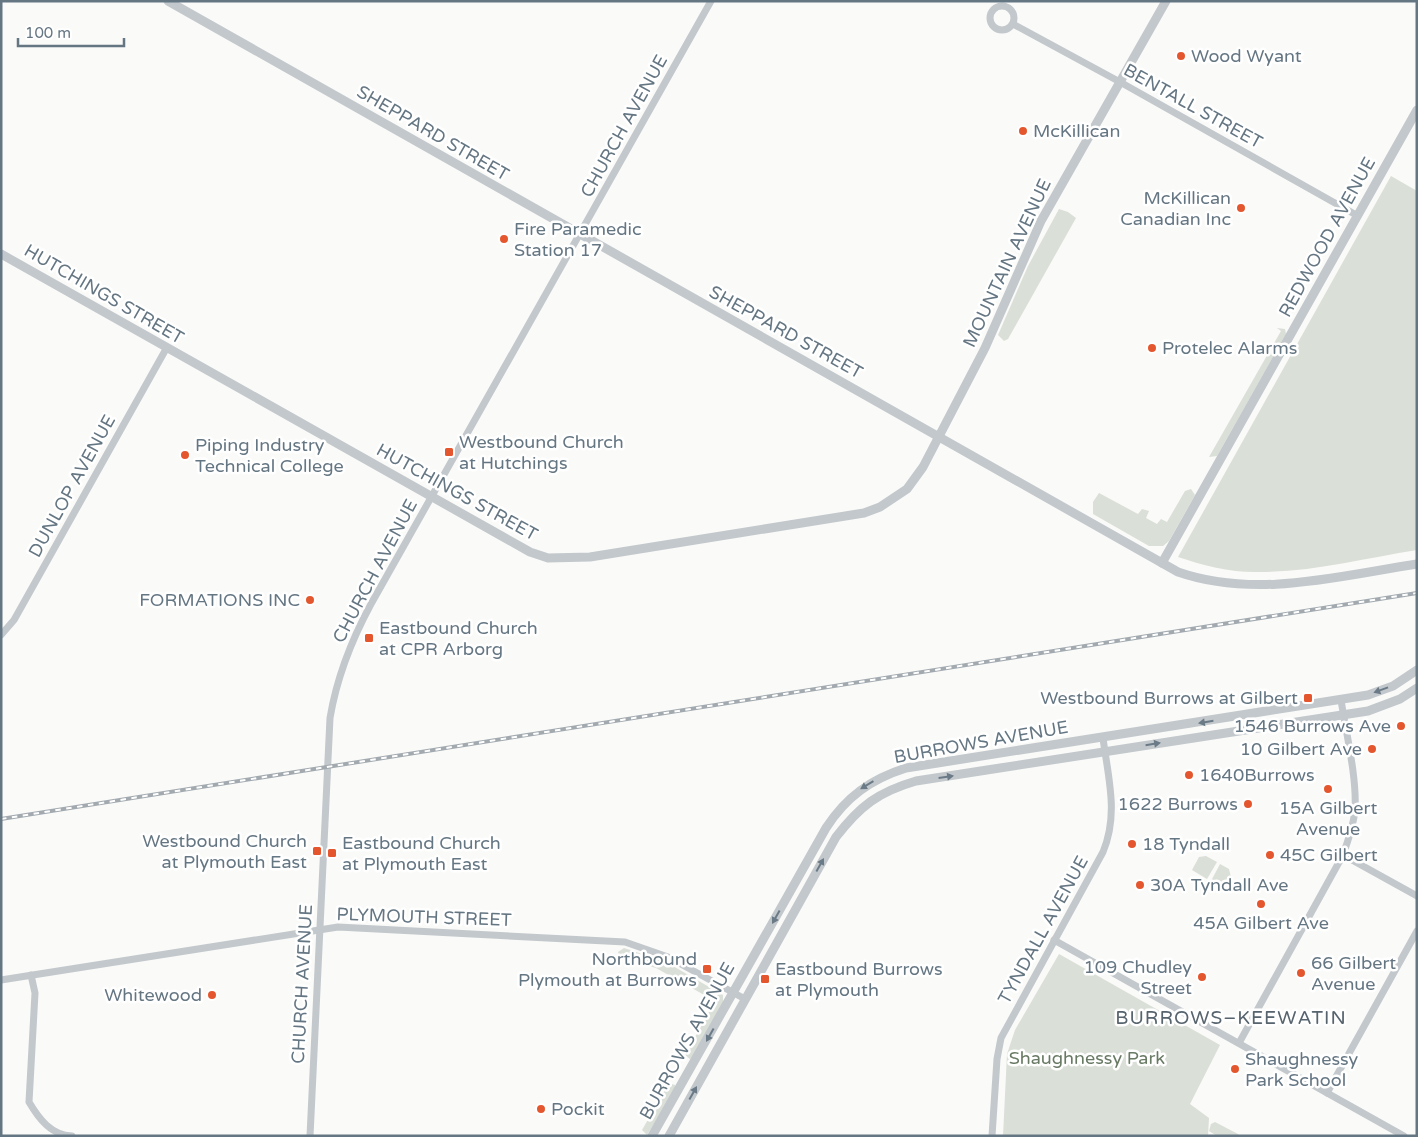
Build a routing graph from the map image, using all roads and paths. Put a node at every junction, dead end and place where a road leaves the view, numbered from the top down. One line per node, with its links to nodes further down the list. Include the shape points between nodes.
1 (168, 1): 8 (street, SHEPPARD STREET)
2 (711, 1): 8 (street, CHURCH AVENUE)
3 (1166, 1): 5 (street, MOUNTAIN AVENUE)
4 (1013, 24): 5 (street, BENTALL STREET)
5 (1120, 82): 7 (street, BENTALL STREET); 11 (street, MOUNTAIN AVENUE, via 1042,221 985,348)
6 (1417, 110): 7 (street, REDWOOD AVENUE)
7 (1358, 216): 13 (street, REDWOOD AVENUE)
8 (580, 234): 11 (street, SHEPPARD STREET); 12 (street, CHURCH AVENUE)
9 (1, 254): 10 (street, HUTCHINGS STREET)
10 (166, 349): 12 (street, HUTCHINGS STREET); 15 (street, DUNLOP AVENUE, via 14,620)
11 (940, 436): 12 (street, HUTCHINGS STREET, via 907,489 880,507 864,513 590,557 548,558 530,552); 13 (street, SHEPPARD STREET)
12 (431, 498): 24 (street, CHURCH AVENUE, via 352,639 335,691 330,718)
13 (1162, 563): 14 (street, SHEPPARD STREET, via 1196,578 1254,586 1288,584)
14 (1417, 564)
15 (1, 635)
16 (1417, 670): 18 (street, BURROWS AVENUE, one-way to 18, via 1393,686)
17 (1417, 688): 19 (street, BURROWS AVENUE, via 1400,699)
18 (1340, 700): 19 (street); 20 (street, BURROWS AVENUE, one-way to 20)
19 (1343, 715): 21 (street, BURROWS AVENUE, one-way to 19); 22 (street, via 1355,801 1352,827)
20 (1103, 738): 21 (street, TYNDALL AVENUE); 29 (street, BURROWS AVENUE, one-way to 29, via 906,768 864,787 848,798 826,828)
21 (1105, 752): 26 (street, TYNDALL AVENUE, via 1112,801 1110,833 1103,852); 30 (street, BURROWS AVENUE, one-way to 21, via 836,837 860,808 872,799 916,781)
22 (1343, 855): 23 (street); 31 (street)
23 (1417, 896)
24 (320, 930): 27 (street, PLYMOUTH STREET); 29 (street, PLYMOUTH STREET, via 338,927 625,942 668,957); 34 (street, CHURCH AVENUE)
25 (1417, 931): 32 (street)
26 (1054, 940): 31 (street); 37 (street, TYNDALL AVENUE, via 1001,1038 996,1059)
27 (31, 975): 28 (street, PLYMOUTH STREET); 33 (street, via 35,993 29,1102 50,1129 57,1134)
28 (1, 980)
29 (733, 992): 30 (street, PLYMOUTH STREET); 35 (street, BURROWS AVENUE, one-way to 35)
30 (745, 999): 36 (street, BURROWS AVENUE, one-way to 30)
31 (1239, 1044): 32 (street)
32 (1327, 1093): 38 (street)
33 (72, 1136)
34 (310, 1136)
35 (652, 1136)
36 (669, 1136)
37 (992, 1136)
38 (1404, 1136)

